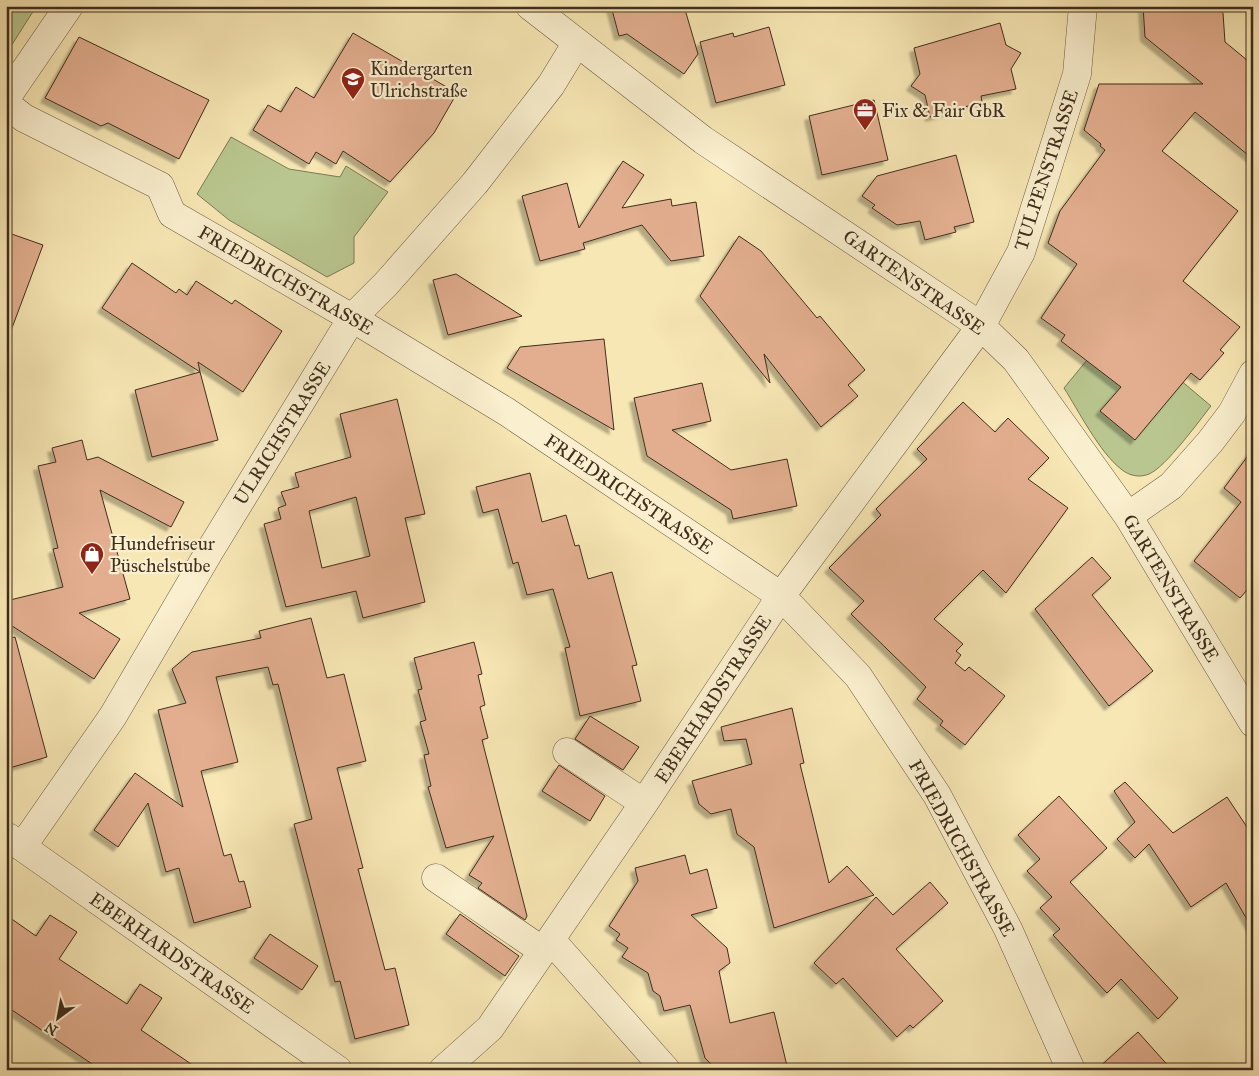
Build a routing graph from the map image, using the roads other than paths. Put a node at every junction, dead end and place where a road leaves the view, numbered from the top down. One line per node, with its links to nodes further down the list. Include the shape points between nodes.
1 (530, 6): 4 (street, GARTENSTRASSE)
2 (1083, 6): 8 (street, TULPENSTRASSE, via 1077,74 1027,234 1021,252)
3 (64, 8): 5 (street)
4 (576, 44): 7 (street, ULRICHSTRASSE, via 551,85 475,183 391,279); 8 (street, GARTENSTRASSE, via 703,140)
5 (6, 98)
6 (6, 104): 7 (street, FRIEDRICHSTRASSE, via 24,118 160,186 172,214)
7 (352, 318): 11 (street, FRIEDRICHSTRASSE, via 507,412); 15 (street, ULRICHSTRASSE, via 113,716)
8 (980, 326): 10 (street, GARTENSTRASSE, via 1016,360); 11 (street, EBERHARDSTRASSE)
9 (1253, 374): 10 (street, via 1232,413 1210,442 1171,486)
10 (1128, 516): 12 (street, GARTENSTRASSE)
11 (781, 596): 14 (street, EBERHARDSTRASSE); 21 (street, FRIEDRICHSTRASSE, via 858,676 937,795 1008,929)
12 (1253, 723)
13 (567, 752): 14 (street)
14 (644, 803): 17 (street, EBERHARDSTRASSE)
15 (14, 841): 18 (street, EBERHARDSTRASSE)
16 (436, 878): 17 (street)
17 (547, 946): 19 (street, EBERHARDSTRASSE, via 490,1028); 20 (street)
18 (338, 1070)
19 (443, 1070)
20 (666, 1070)
21 (1070, 1070)

